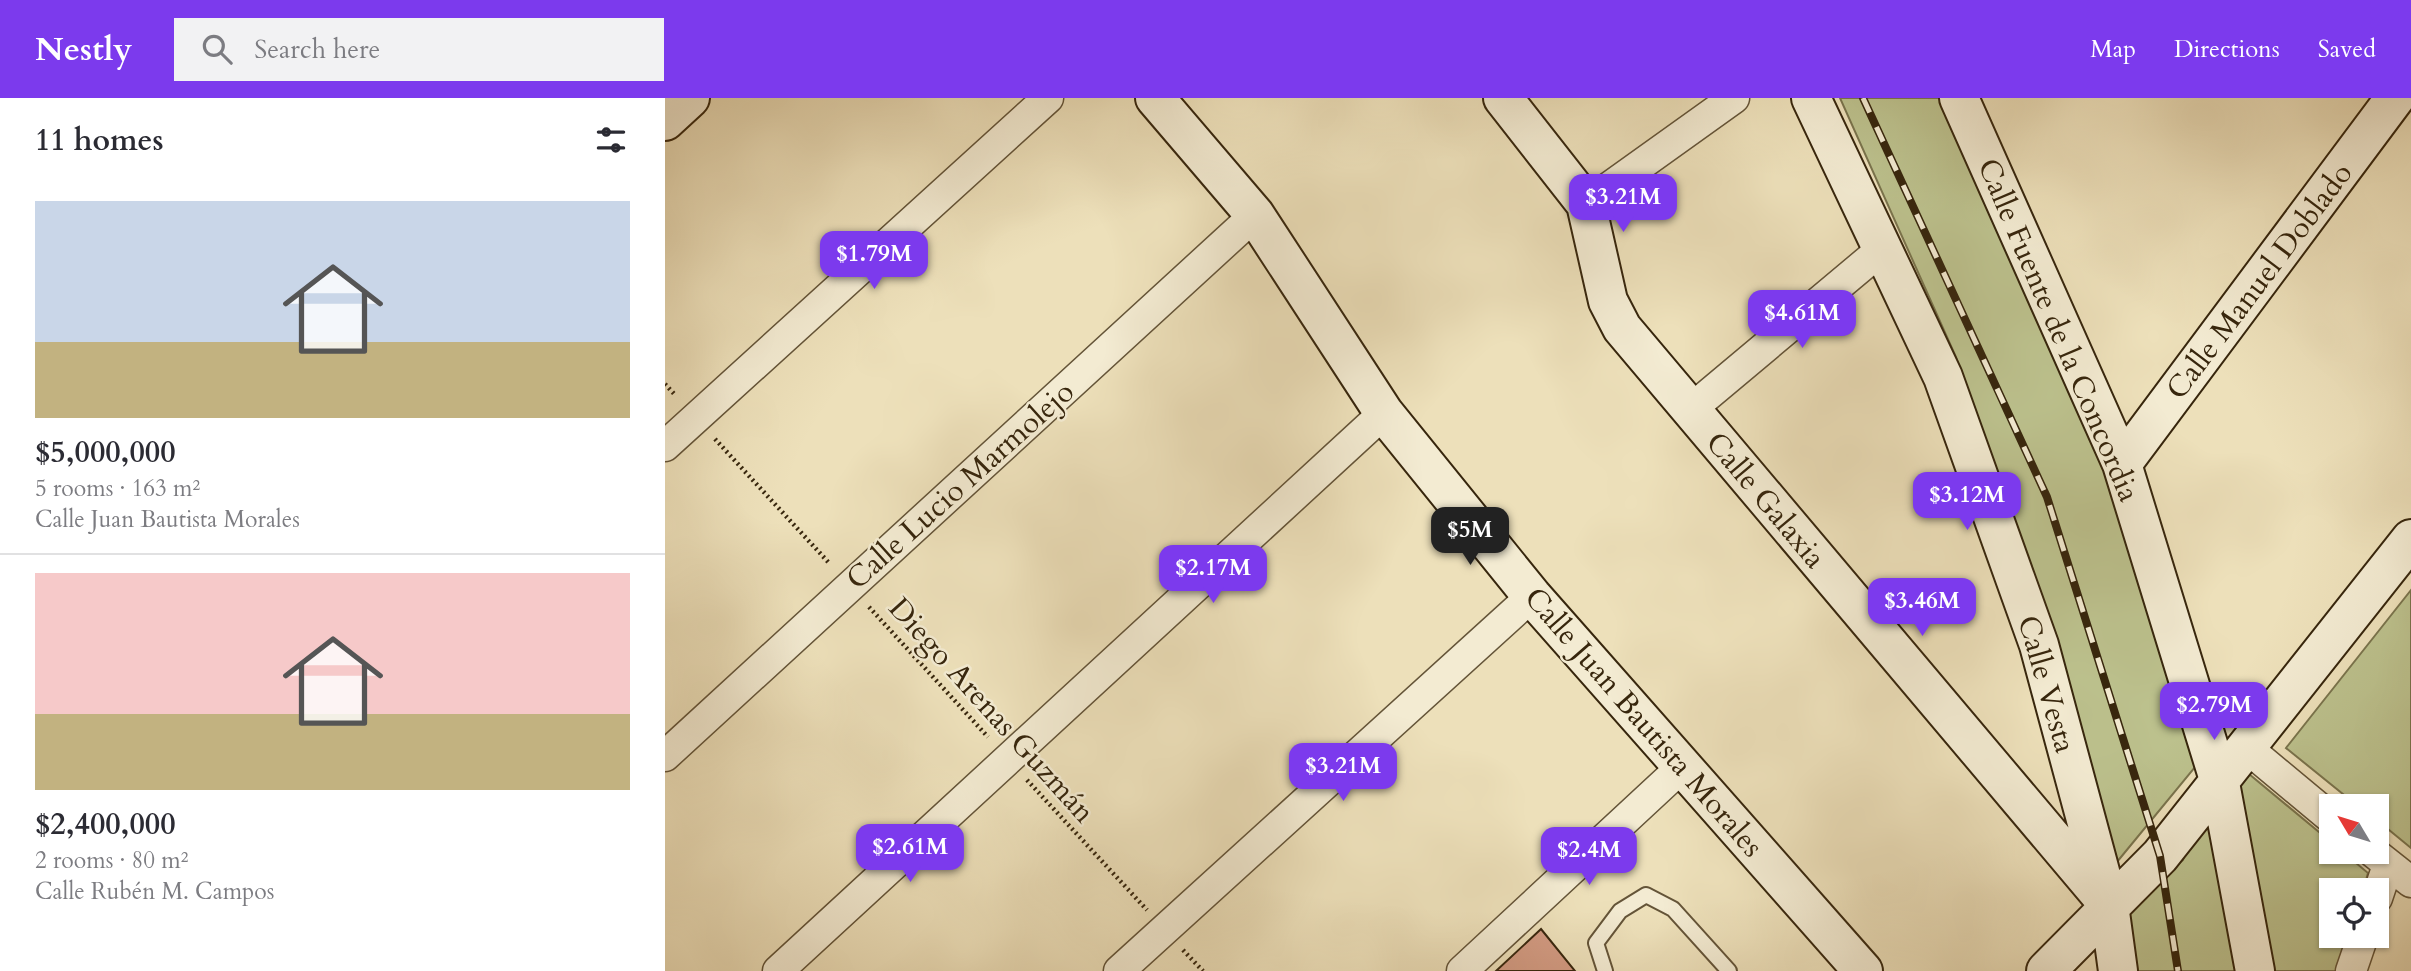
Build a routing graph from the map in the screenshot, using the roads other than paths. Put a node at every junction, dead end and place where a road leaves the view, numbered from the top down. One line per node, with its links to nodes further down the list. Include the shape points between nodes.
1 (690, 98): 9 (street)
2 (1048, 98): 15 (street)
3 (1154, 98): 11 (street, Calle Juan Bautista Morales)
4 (1503, 98): 10 (street, Calle Galaxia)
5 (1734, 98): 10 (street)
6 (1811, 98): 12 (street, Calle Vesta)
7 (1959, 98): 16 (street, Calle Fuente de la Concordia)
8 (2395, 98): 16 (street, Calle Manuel Doblado)
9 (665, 121)
10 (1586, 204): 13 (street, Calle Galaxia, via 1608,301 1622,327)
11 (1255, 215): 14 (street, Calle Juan Bautista Morales); 20 (street, Calle Lucio Marmolejo)
12 (1881, 250): 13 (street); 24 (street, Calle Vesta, via 1943,377 2039,645)
13 (1690, 410): 24 (street, Calle Galaxia)
14 (1384, 413): 18 (street, Calle Juan Bautista Morales); 26 (street)
15 (665, 446)
16 (2122, 464): 22 (street, Calle Fuente de la Concordia)
17 (2411, 538): 19 (street)
18 (1532, 596): 21 (street, Calle Juan Bautista Morales); 27 (street)
19 (2247, 748): 22 (street); 23 (street)
20 (665, 756)
21 (1683, 766): 28 (street); 31 (street, Calle Juan Bautista Morales)
22 (2220, 783): 24 (street, via 2160,856); 34 (street, Calle Fuente de la Concordia)
23 (2319, 808)
24 (2109, 905): 32 (street); 33 (street, Calle Vesta)
25 (2359, 948): 35 (street)
26 (778, 971)
27 (1119, 971)
28 (1462, 971)
29 (1605, 971): 30 (lane, via 1596,943 1620,911 1646,895 1673,909)
30 (1729, 971)
31 (1863, 971)
32 (2046, 971)
33 (2118, 971)
34 (2255, 971)
35 (2351, 971)

